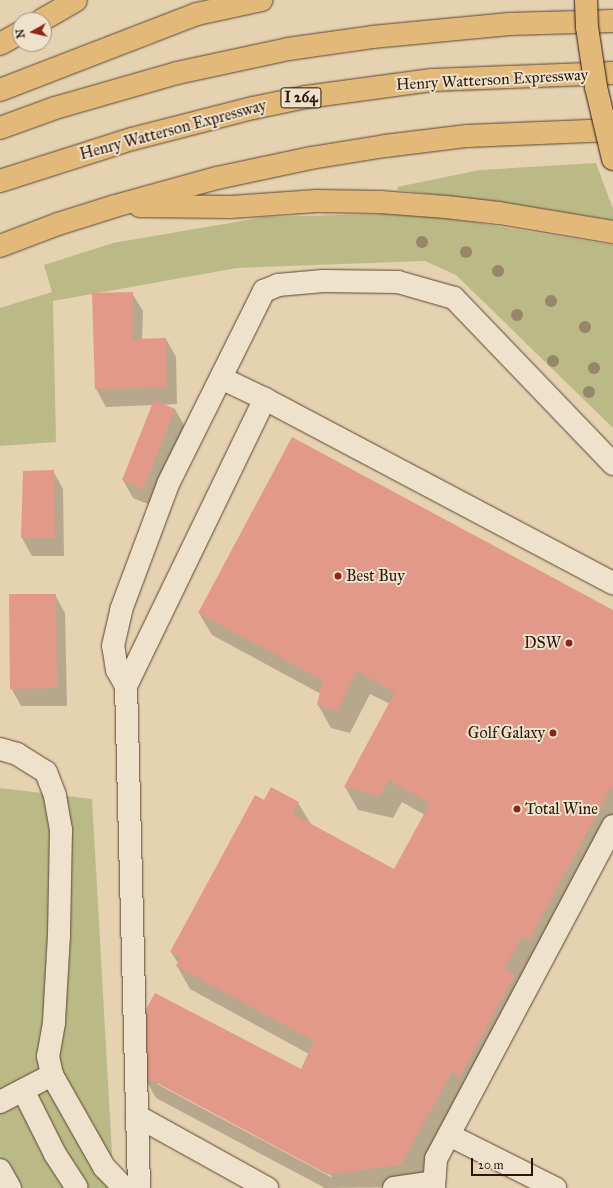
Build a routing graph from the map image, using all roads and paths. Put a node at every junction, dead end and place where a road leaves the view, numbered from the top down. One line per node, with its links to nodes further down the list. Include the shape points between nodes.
1 (76, 0): 4 (highway)
2 (261, 0): 9 (highway, via 197,14)
3 (586, 0): 12 (highway, bridge, via 587,27 596,87)
4 (52, 14)
5 (613, 21): 10 (highway, via 509,24 372,37 288,49 170,75 55,108)
6 (12, 37): 7 (highway)
7 (0, 44)
8 (613, 73): 13 (highway, Henry Watterson Expressway / I 264, via 432,80 306,97 138,137)
9 (0, 90)
10 (0, 128)
11 (613, 130): 14 (highway, via 467,136 384,146 266,167)
12 (613, 158)
13 (0, 181)
14 (115, 206): 15 (highway, via 231,207 316,201 380,202 491,212); 16 (highway)
15 (613, 232)
16 (0, 246)
17 (221, 378): 18 (lane); 19 (lane, via 264,291 278,285 323,281 398,282 454,298); 21 (lane, via 168,484 121,610 113,646 117,670)
18 (265, 399): 20 (lane); 21 (lane)
19 (613, 464)
20 (613, 583)
21 (126, 686): 27 (lane)
22 (0, 748): 24 (lane, via 17,754 46,772 55,796 61,830 54,1023 48,1056)
23 (613, 826): 28 (lane)
24 (52, 1075): 25 (lane); 33 (lane, via 104,1168)
25 (23, 1090): 26 (lane); 32 (lane, via 55,1154)
26 (0, 1102)
27 (137, 1116): 34 (lane); 35 (lane)
28 (448, 1136): 30 (lane, via 436,1159); 37 (lane)
29 (0, 1170): 31 (lane)
30 (434, 1185): 36 (lane)
31 (10, 1188)
32 (77, 1188)
33 (124, 1188)
34 (139, 1188)
35 (267, 1188)
36 (394, 1188)
37 (555, 1188)

